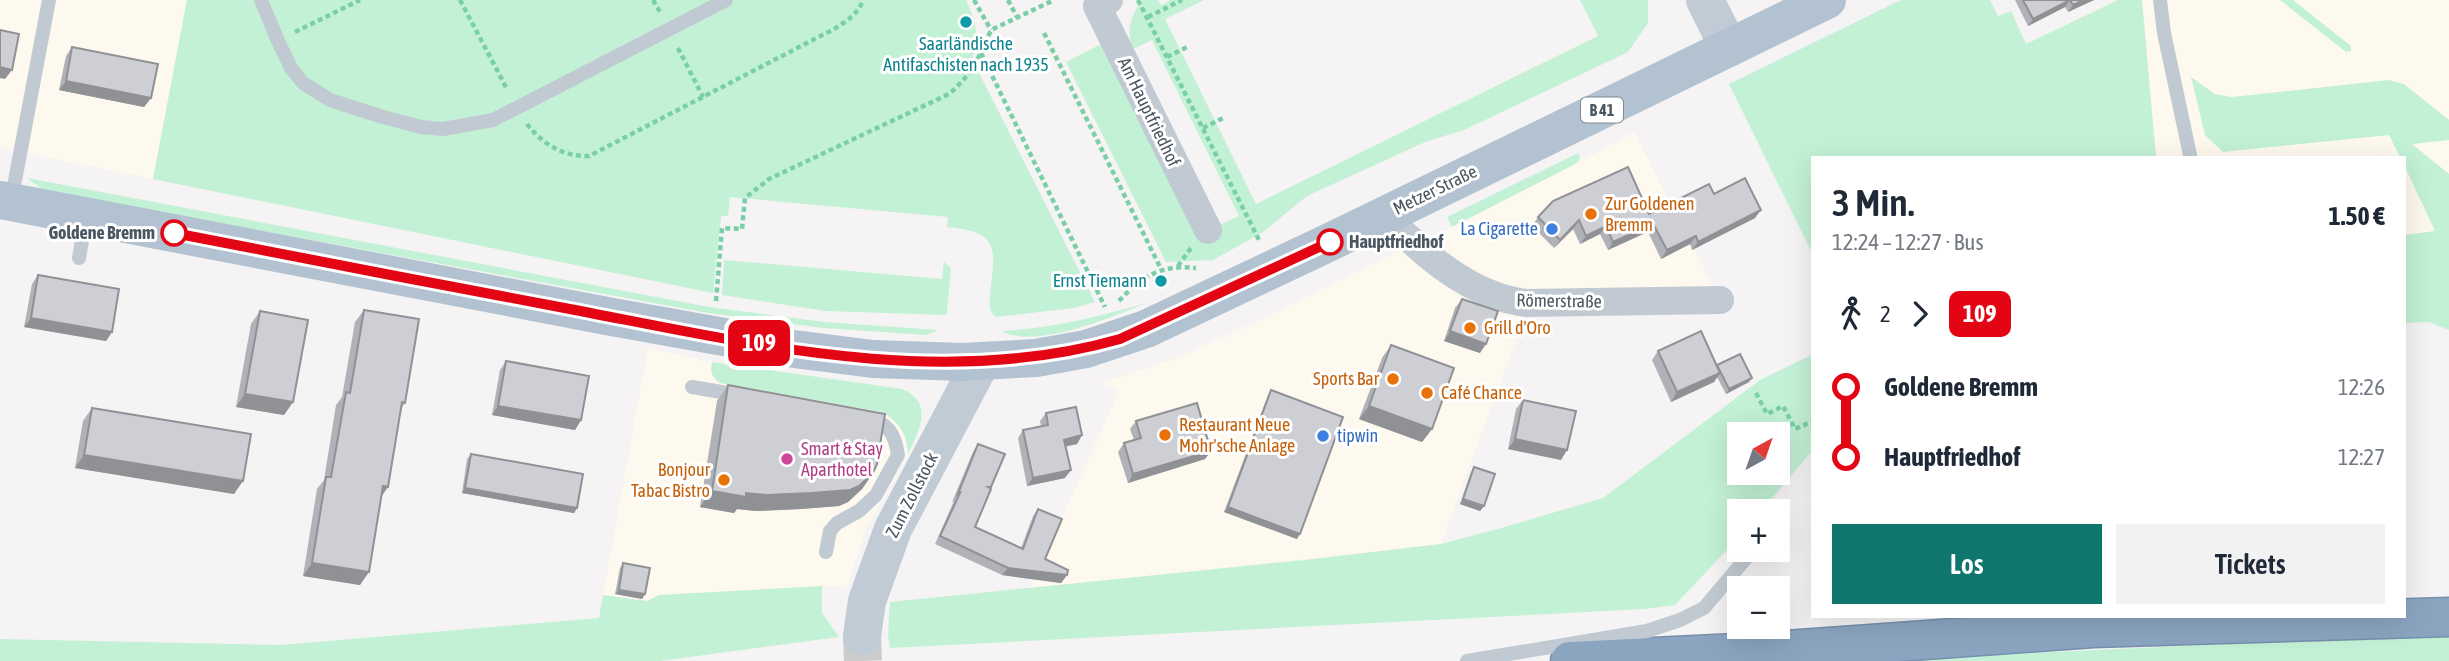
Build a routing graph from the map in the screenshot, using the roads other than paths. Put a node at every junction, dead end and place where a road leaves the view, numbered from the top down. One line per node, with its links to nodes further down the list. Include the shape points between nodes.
1 (49, 0): 10 (lane)
2 (261, 0): 3 (lane, via 291,68 303,83 330,100 421,127 443,129 493,120)
3 (726, 0)
4 (1109, 0): 13 (street, Am Hauptfriedhof, via 1097,6)
5 (1705, 0): 8 (street)
6 (1827, 0): 8 (main road, Metzer Straße / B 41)
7 (2160, 0): 9 (lane)
8 (1729, 48): 11 (main road, Metzer Straße / B 41)
9 (2190, 155)
10 (6, 202): 12 (main road, Metzer Straße)
11 (1385, 215): 15 (street, Römerstraße, via 1441,265 1511,301); 16 (main road, Metzer Straße / B 41, via 1120,339 1065,353)
12 (87, 217): 14 (lane); 16 (main road, Metzer Straße / B 41, via 708,317 786,348 873,359)
13 (1208, 230)
14 (79, 258)
15 (1720, 300)
16 (981, 362): 23 (street, Zum Zollstock, via 893,529 867,601)
17 (692, 387): 18 (lane)
18 (758, 398)
19 (850, 415): 20 (lane, via 888,426 898,454 876,495 830,531)
20 (826, 552)
21 (1743, 562): 25 (lane, via 1704,608 1680,620 1647,631)
22 (2449, 617): 24 (highway, via 2093,628)
23 (862, 636)
24 (1693, 657): 26 (highway)
25 (1467, 661)
26 (1570, 661)

